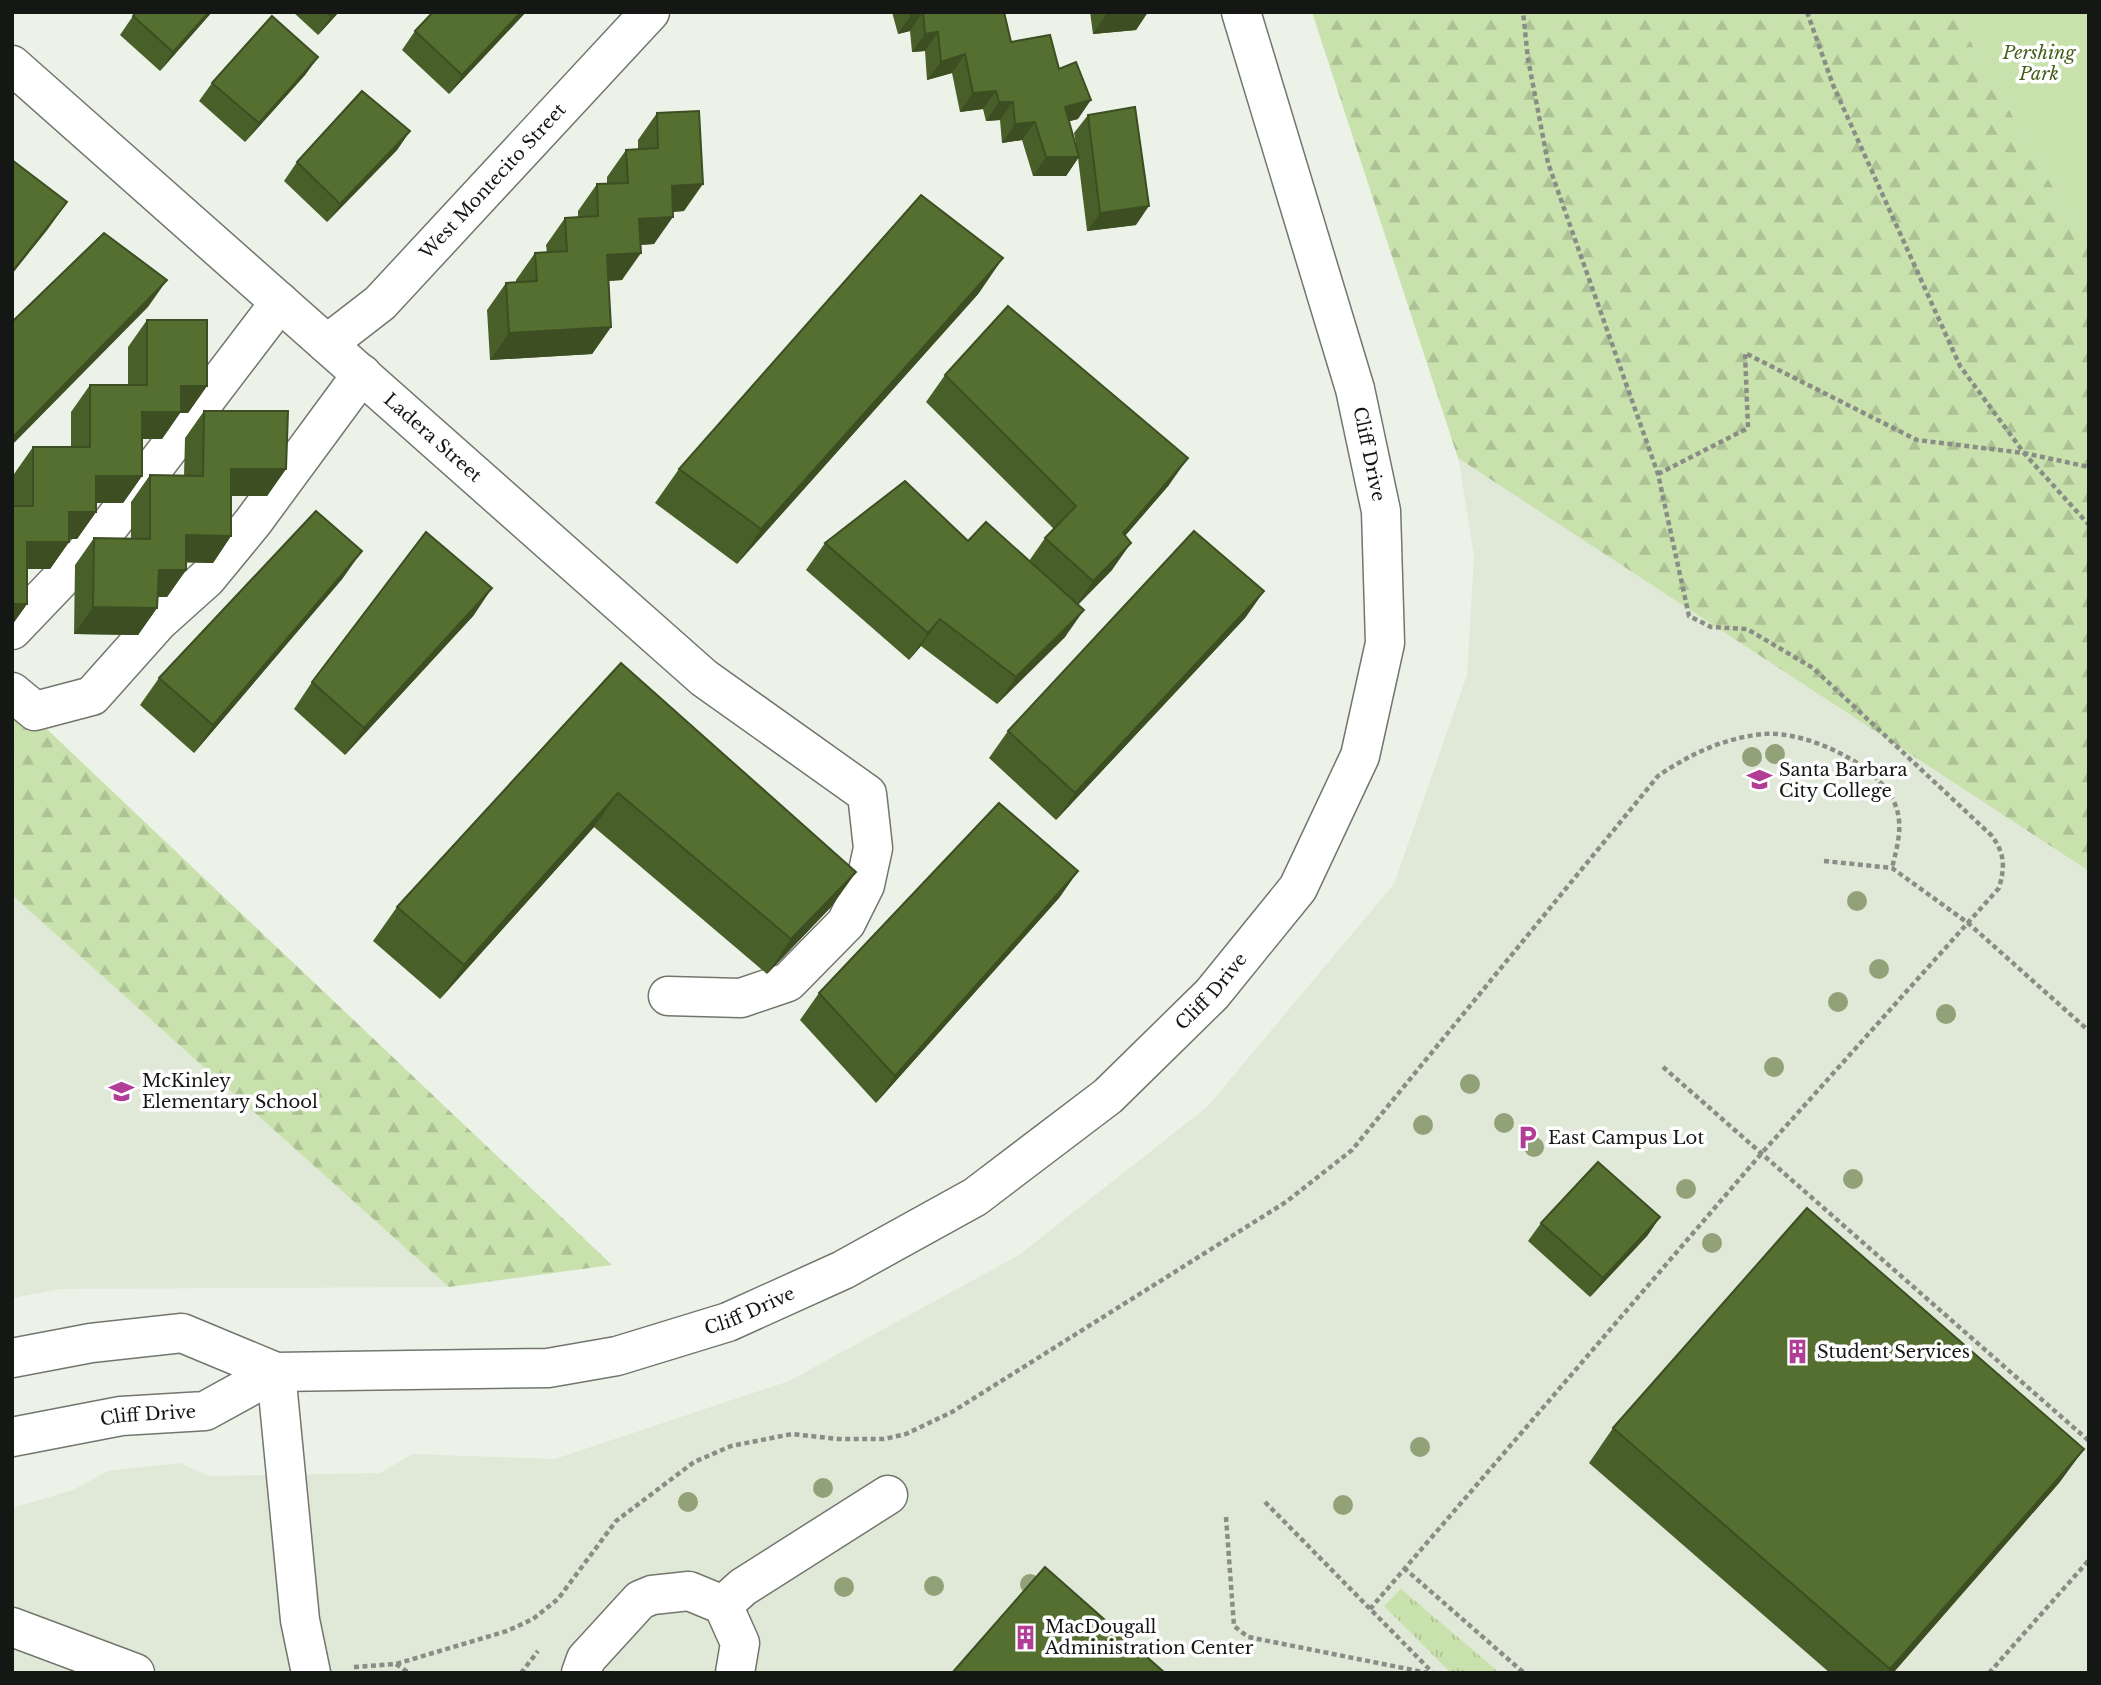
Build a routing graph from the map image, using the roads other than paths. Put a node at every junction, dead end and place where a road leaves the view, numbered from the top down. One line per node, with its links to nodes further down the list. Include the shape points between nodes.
1 (650, 12): 5 (main road, West Montecito Street, via 380,303)
2 (1241, 12): 11 (main road, Cliff Drive, via 1355,389 1381,511 1385,643 1360,756 1298,888 1212,995 1108,1096 975,1197 843,1270 728,1322 617,1356 559,1366)
3 (12, 65): 4 (main road, Ladera Street)
4 (280, 302): 5 (main road, Ladera Street); 7 (main road, via 101,537)
5 (327, 344): 6 (main road, Ladera Street)
6 (362, 374): 8 (main road, via 207,578 158,622 92,696 35,711); 9 (main road, Ladera Street, via 704,678 867,794 873,848 865,885 846,923 788,982 741,998)
7 (12, 630)
8 (12, 692)
9 (668, 996)
10 (12, 1358): 11 (main road, Cliff Drive, via 182,1333)
11 (276, 1372): 12 (main road, Cliff Drive, via 205,1411 121,1416); 17 (main road, via 300,1620)
12 (12, 1437)
13 (888, 1495): 14 (main road, via 743,1587)
14 (723, 1605): 18 (main road, via 689,1591 640,1600 586,1659); 19 (main road, via 740,1643)
15 (12, 1627): 16 (main road)
16 (135, 1673)
17 (311, 1673)
18 (581, 1673)
19 (735, 1673)

